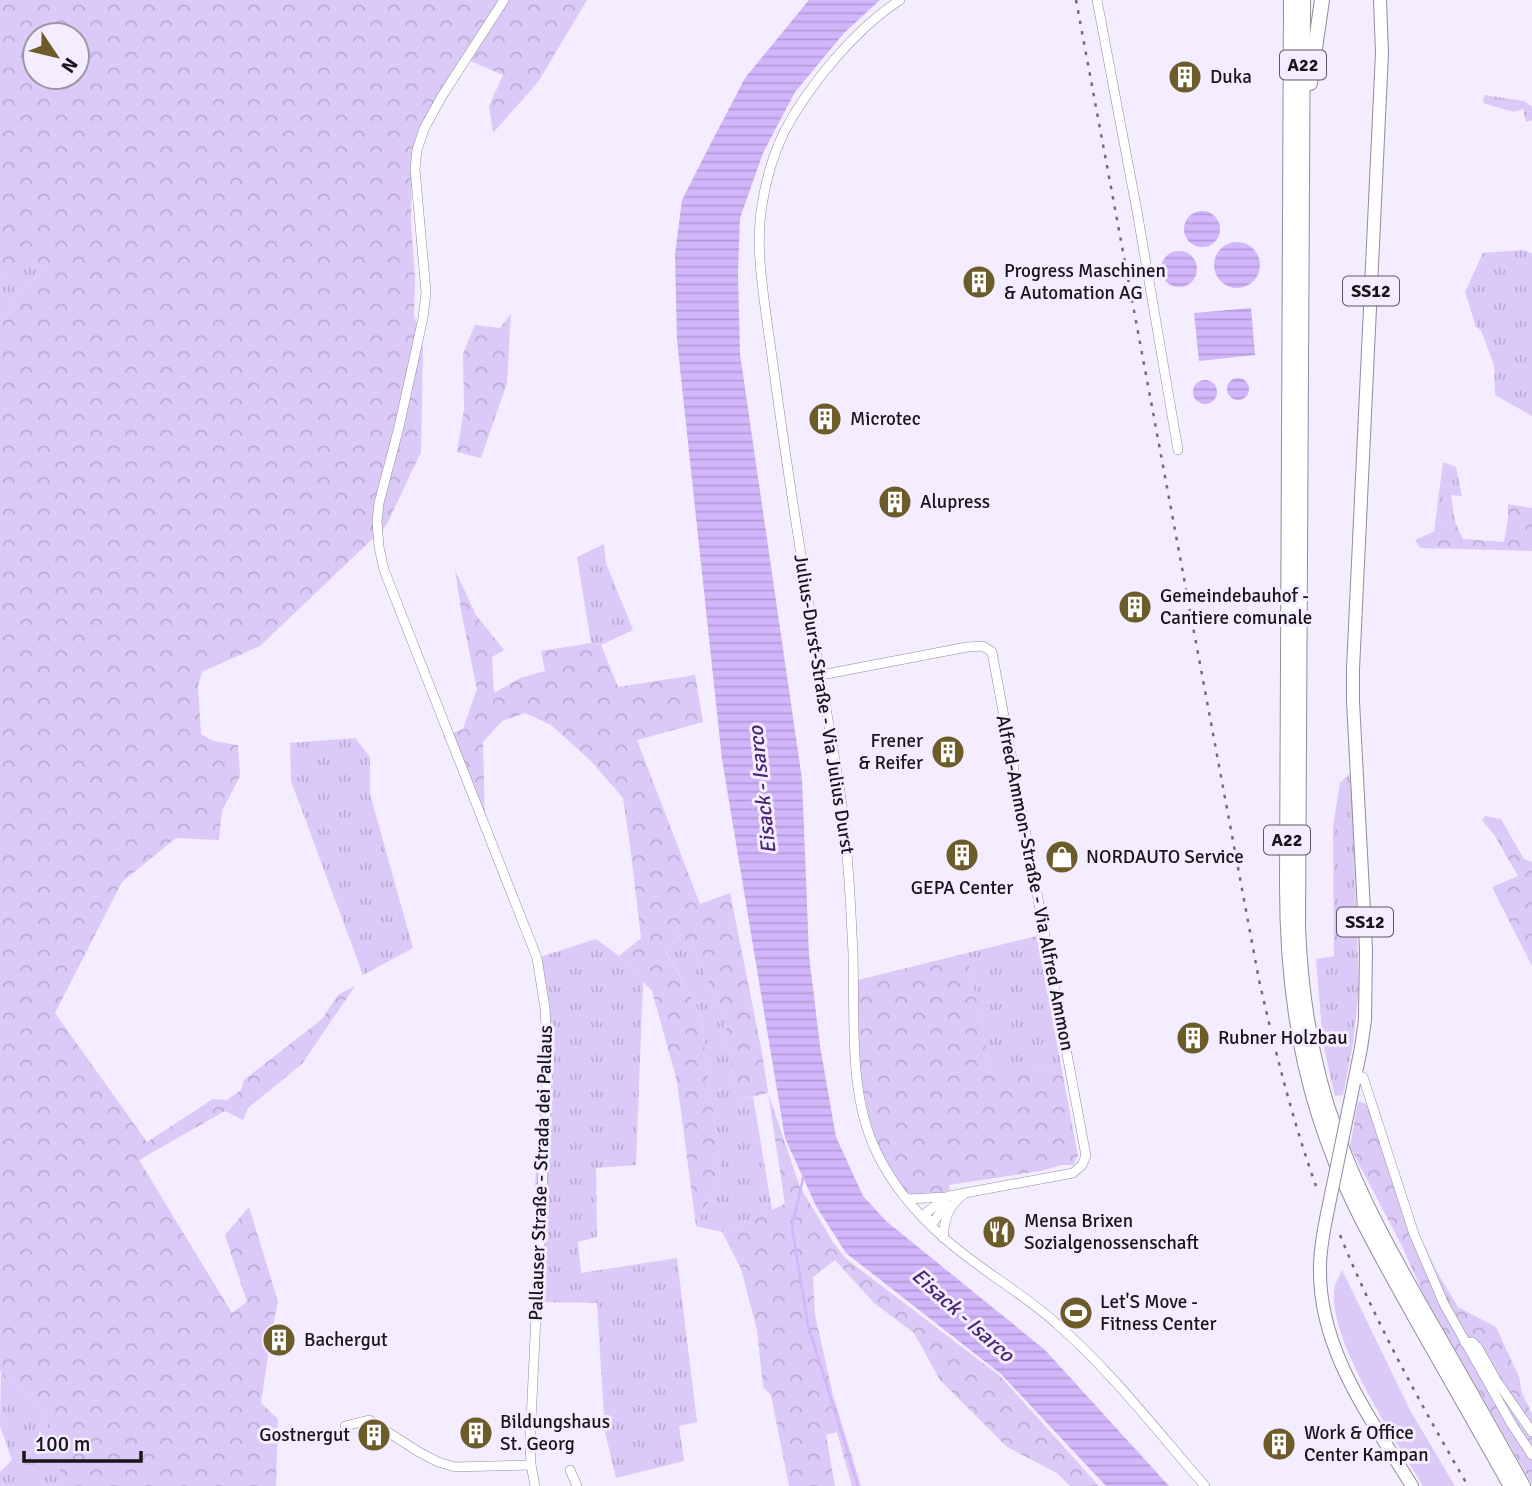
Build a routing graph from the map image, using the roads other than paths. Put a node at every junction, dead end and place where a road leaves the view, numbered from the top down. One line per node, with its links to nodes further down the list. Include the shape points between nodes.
1 (504, 0): 20 (street, Pallauser Straße - Strada dei Pallaus, via 442,96 417,150 426,292 377,521 384,570 537,958 548,1063)
2 (900, 0): 10 (street, Julius-Durst-Straße - Via Julius Durst, via 843,51 802,104 772,160 761,209 761,279)
3 (1097, 0): 9 (street)
4 (1290, 0): 26 (highway, A22, via 1287,907 1293,999 1312,1093 1344,1183)
5 (1303, 0): 8 (highway, A22)
6 (1321, 0): 8 (highway)
7 (1380, 0): 11 (main road, SS12, via 1382,53 1353,669 1367,987)
8 (1303, 129): 27 (highway, A22, via 1298,928 1308,1029 1329,1112 1362,1195)
9 (1178, 450)
10 (821, 675): 12 (street, Julius-Durst-Straße - Via Julius Durst, via 842,801 853,943 855,1057 862,1109 873,1146); 13 (street, Alfred-Ammon-Straße - Via Alfred Ammon, via 967,648 983,646 992,652 1086,1156 1073,1172)
11 (1356, 1075): 16 (street, via 1363,1077 1414,1234); 25 (main road, SS12, bridge, via 1321,1251 1322,1300 1333,1345 1351,1385)
12 (907, 1199): 13 (street); 14 (street, Julius-Durst-Straße - Via Julius Durst)
13 (951, 1200): 14 (street, Alfred-Ammon-Straße - Via Alfred Ammon, via 934,1221); 15 (street)
14 (926, 1220): 15 (street, Julius-Durst-Straße - Via Julius Durst)
15 (943, 1238): 24 (street, Julius-Durst-Straße - Via Julius Durst, via 1074,1339)
16 (1465, 1343): 18 (street, via 1478,1348); 19 (street)
17 (345, 1426): 20 (street, via 369,1420 419,1452 455,1468)
18 (1532, 1432)
19 (1532, 1455)
20 (531, 1465): 22 (street, Pallauser Straße - Strada dei Pallaus)
21 (570, 1470): 23 (street)
22 (535, 1486)
23 (576, 1486)
24 (1205, 1486)
25 (1412, 1486)
26 (1511, 1486)
27 (1523, 1486)

